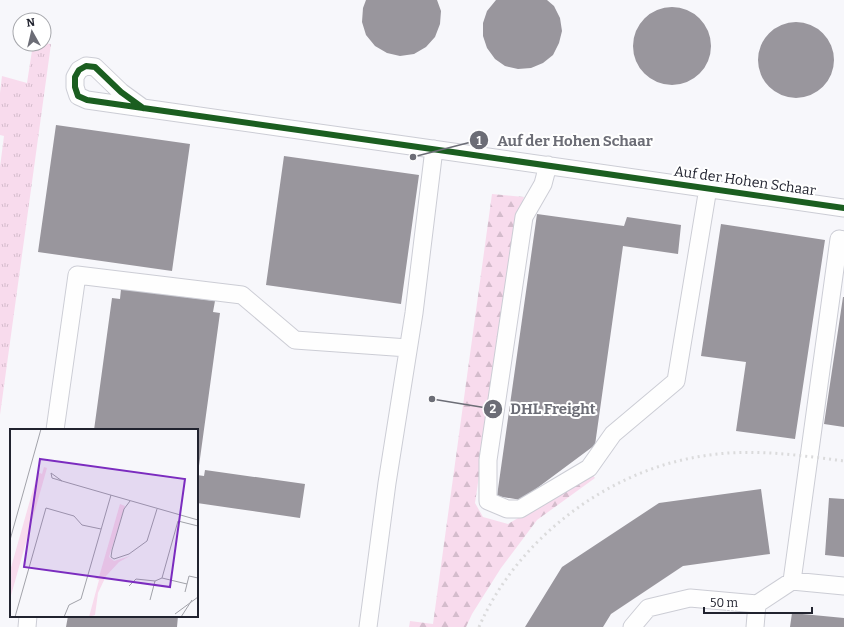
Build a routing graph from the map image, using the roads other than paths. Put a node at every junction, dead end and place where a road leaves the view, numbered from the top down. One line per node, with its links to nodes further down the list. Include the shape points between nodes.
1 (143, 108): 2 (street, Auf der Hohen Schaar)
2 (434, 149): 3 (street, Auf der Hohen Schaar); 7 (street)
3 (548, 165): 4 (street, Auf der Hohen Schaar); 4 (street, via 543,184 524,217 488,460 488,501 507,509 520,509 589,468 613,434 676,381)
4 (708, 188): 5 (street, Auf der Hohen Schaar)
5 (844, 208)
6 (844, 240): 9 (street, via 839,240)
7 (408, 348): 8 (street, via 295,340 242,295 77,274); 14 (street)
8 (55, 429)
9 (792, 581): 10 (street); 11 (street)
10 (844, 586)
11 (757, 604): 15 (street, via 690,598 648,608); 16 (street)
12 (28, 617): 13 (street)
13 (26, 627)
14 (368, 627)
15 (632, 627)
16 (755, 627)

